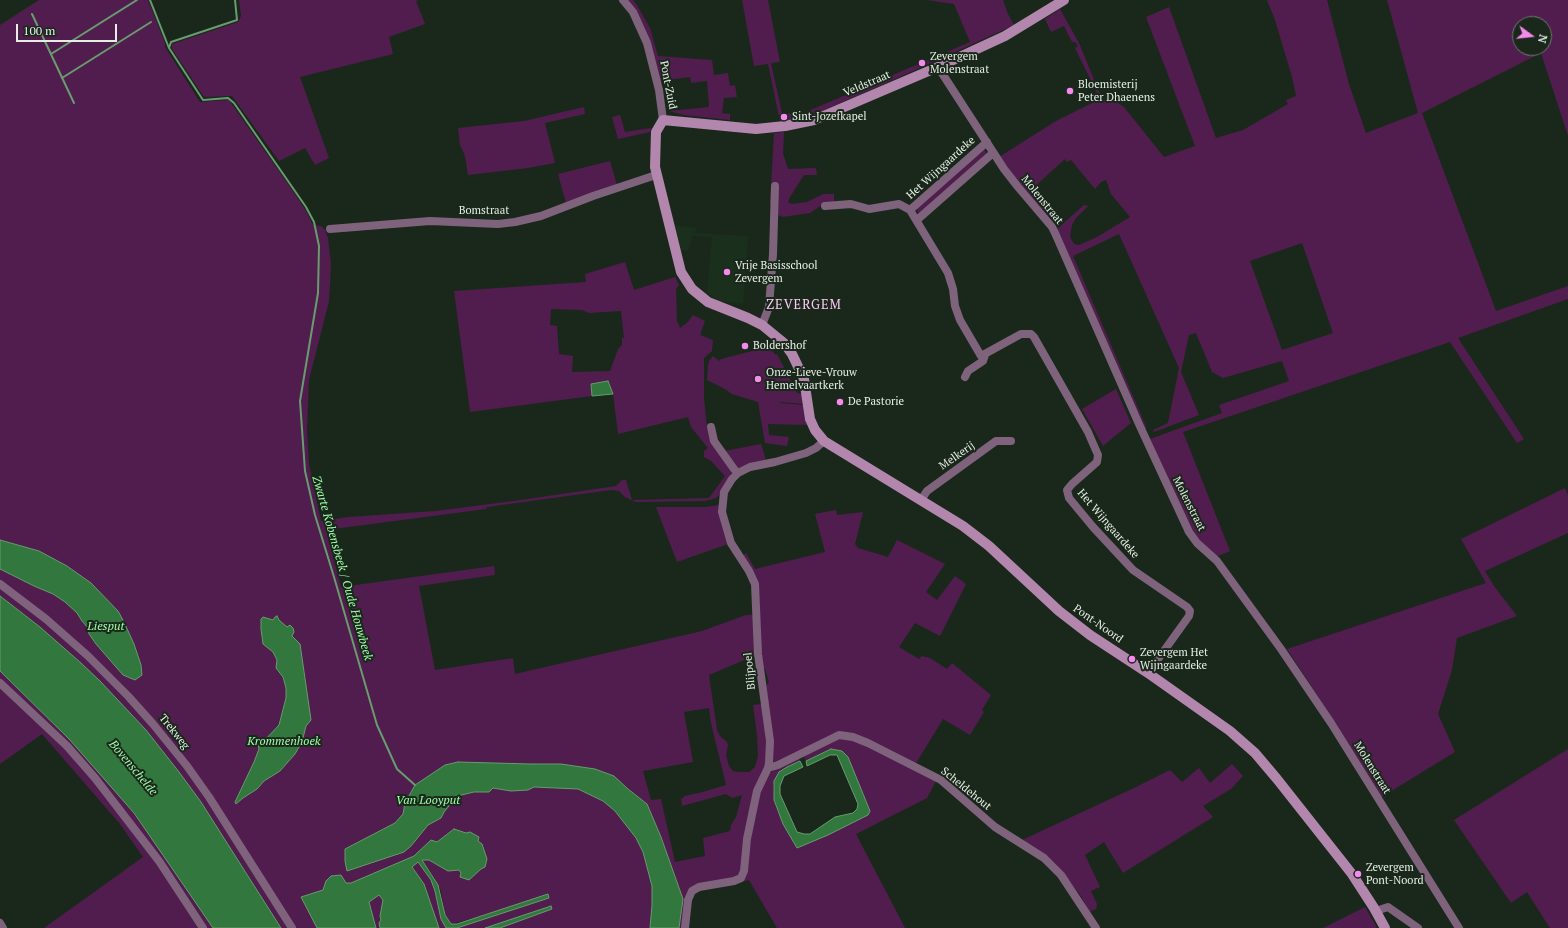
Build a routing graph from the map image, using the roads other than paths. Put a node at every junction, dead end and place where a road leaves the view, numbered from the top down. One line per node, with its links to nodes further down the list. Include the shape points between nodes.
1 (623, 0): 4 (street, Pont-Zuid, via 633,12 647,43 659,90)
2 (1064, 0): 3 (street, Veldstraat, via 1005,36)
3 (938, 67): 4 (street, Veldstraat, via 814,120 785,126 756,129); 5 (street, Molenstraat)
4 (662, 120): 7 (street, Pont-Zuid, via 656,132)
5 (987, 142): 6 (street, Molenstraat); 10 (street, Het Wijngaardeke)
6 (993, 153): 11 (street, Het Wijngaardeke); 34 (street, Molenstraat, via 1052,227 1189,532 1217,561 1289,661)
7 (656, 176): 12 (street, Bomstraat, via 541,216 515,222 498,224 430,221); 13 (street, Pont-Zuid, via 681,272 692,289 708,302)
8 (775, 186): 13 (street, via 769,306)
9 (825, 206): 10 (street, Het Wijngaardeke, via 851,204 869,209 899,204)
10 (910, 210): 11 (street, Het Wijngaardeke)
11 (917, 220): 14 (street, Het Wijngaardeke, via 948,273 960,320 981,356)
12 (330, 229)
13 (762, 325): 17 (street, Pont-Zuid, via 784,343 798,364 806,386 810,419 817,434)
14 (985, 355): 15 (street, Het Wijngaardeke, via 983,361 968,371); 22 (street, Het Wijngaardeke, via 1021,334 1031,334 1034,337 1085,426 1098,455 1097,462 1067,490 1069,498 1133,570 1187,607 1190,612)
15 (965, 377)
16 (711, 426): 19 (street, via 714,441)
17 (824, 441): 19 (street, via 806,454 750,467); 20 (street, Pont-Noord)
18 (1011, 442): 20 (street, Melkerij, via 996,441 928,490)
19 (738, 473): 24 (street, Blijpoel, via 724,492 722,512 731,543 755,584 758,654 770,741)
20 (921, 500): 22 (street, Pont-Noord, via 989,546 1059,611 1090,635)
21 (0, 584): 29 (street, Trekweg, via 46,619 88,656 153,724 209,797)
22 (1148, 673): 25 (street, Pont-Noord, via 1255,753 1352,874)
23 (0, 683): 28 (street, via 63,742 96,778 159,861)
24 (768, 768): 30 (street, Blijpoel, via 757,791 741,878 692,891 688,900); 31 (street, Scheldehout, via 839,735 868,743 941,780 995,827 1044,858 1061,875)
25 (1376, 911): 32 (street, Pont-Noord); 33 (street, via 1388,907)
26 (0, 923): 27 (street)
27 (4, 928)
28 (203, 928)
29 (292, 928)
30 (685, 928)
31 (1096, 928)
32 (1385, 928)
33 (1418, 928)
34 (1459, 928)

